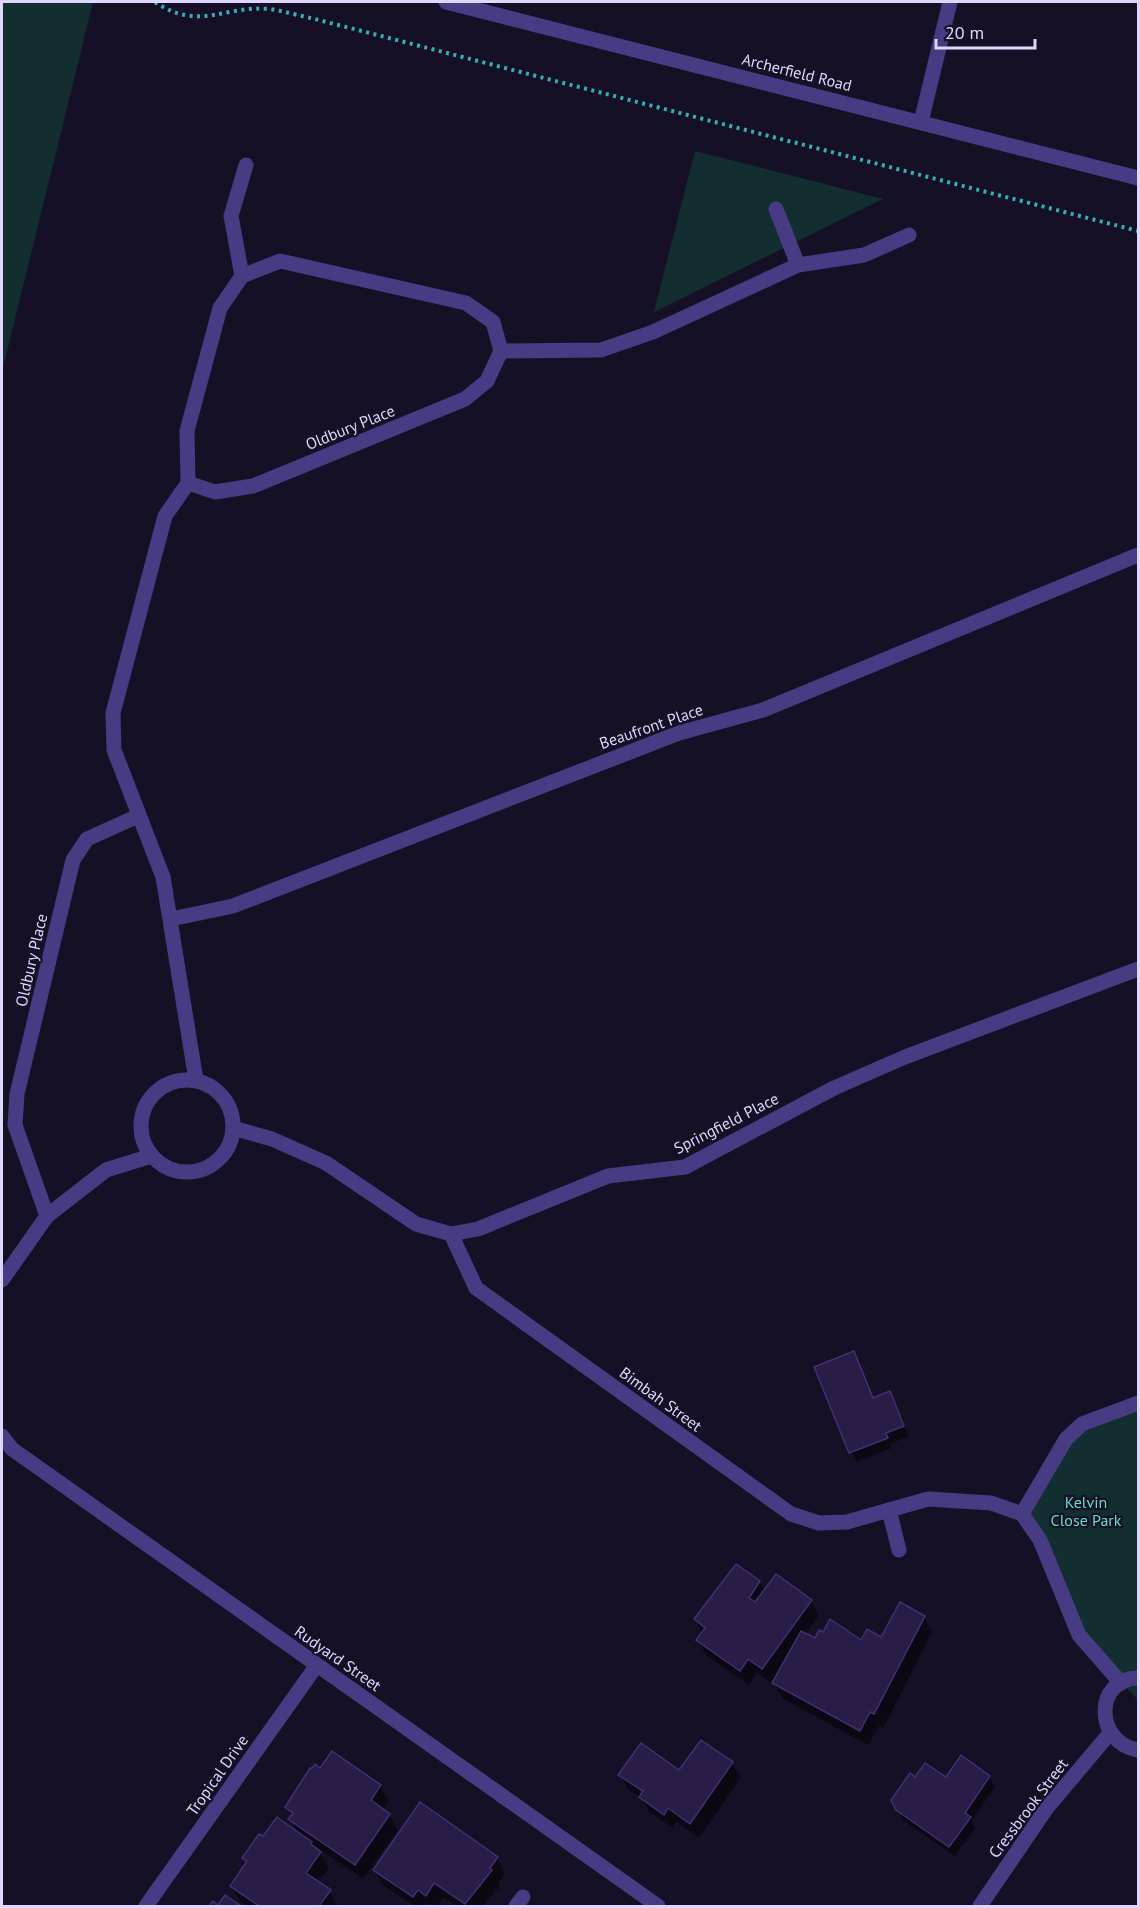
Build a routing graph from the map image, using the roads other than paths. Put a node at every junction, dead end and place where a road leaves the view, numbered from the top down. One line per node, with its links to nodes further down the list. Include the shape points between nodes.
1 (446, 2): 3 (street, Archerfield Road)
2 (950, 2): 3 (street)
3 (921, 122): 5 (street, Archerfield Road)
4 (246, 165): 9 (street, via 231,216)
5 (1138, 178)
6 (776, 209): 8 (street)
7 (909, 235): 8 (street, via 864,255)
8 (798, 265): 10 (street, via 653,332 601,350)
9 (242, 276): 10 (street, via 280,261 466,303 492,322); 11 (street, via 220,308 187,431)
10 (501, 351): 11 (street, Oldbury Place, via 487,381 465,399 253,486 215,492)
11 (188, 483): 13 (street, via 165,516 113,714 114,750)
12 (1138, 555): 14 (street, Beaufront Place, via 763,710 679,733 232,906)
13 (138, 816): 14 (street, via 162,877); 19 (street, Oldbury Place, via 87,839 73,860 17,1094 15,1125)
14 (171, 919): 16 (street)
15 (1138, 969): 20 (street, Springfield Place, via 834,1088 685,1167 608,1176 478,1229)
16 (195, 1080): 17 (street, via 211,1086 223,1097 231,1112); 18 (street, via 177,1080 159,1088 146,1102 142,1140)
17 (233, 1128): 18 (street, via 228,1146 217,1161 202,1170 166,1168); 20 (street, Springfield Place, via 272,1139 326,1163 416,1224)
18 (151, 1156): 19 (street, via 106,1170)
19 (47, 1216): 21 (street)
20 (451, 1234): 24 (street, Bimbah Street, via 476,1288 791,1514 819,1523 847,1522)
21 (2, 1280)
22 (1138, 1403): 25 (street, via 1082,1424 1066,1439)
23 (2, 1436): 27 (street, Rudyard Street, via 12,1449)
24 (890, 1510): 25 (street, Bimbah Street, via 928,1499 991,1503); 26 (street)
25 (1022, 1514): 29 (street, via 1040,1539 1079,1635)
26 (899, 1550)
27 (317, 1665): 32 (street, Tropical Drive); 33 (street, Rudyard Street)
28 (1138, 1678): 29 (street)
29 (1120, 1683): 30 (street, via 1105,1704 1104,1717)
30 (1110, 1733): 31 (street, via 1118,1742); 34 (street, Cressbrook Street, via 1046,1809)
31 (1138, 1750)
32 (146, 1906)
33 (658, 1906)
34 (980, 1906)

